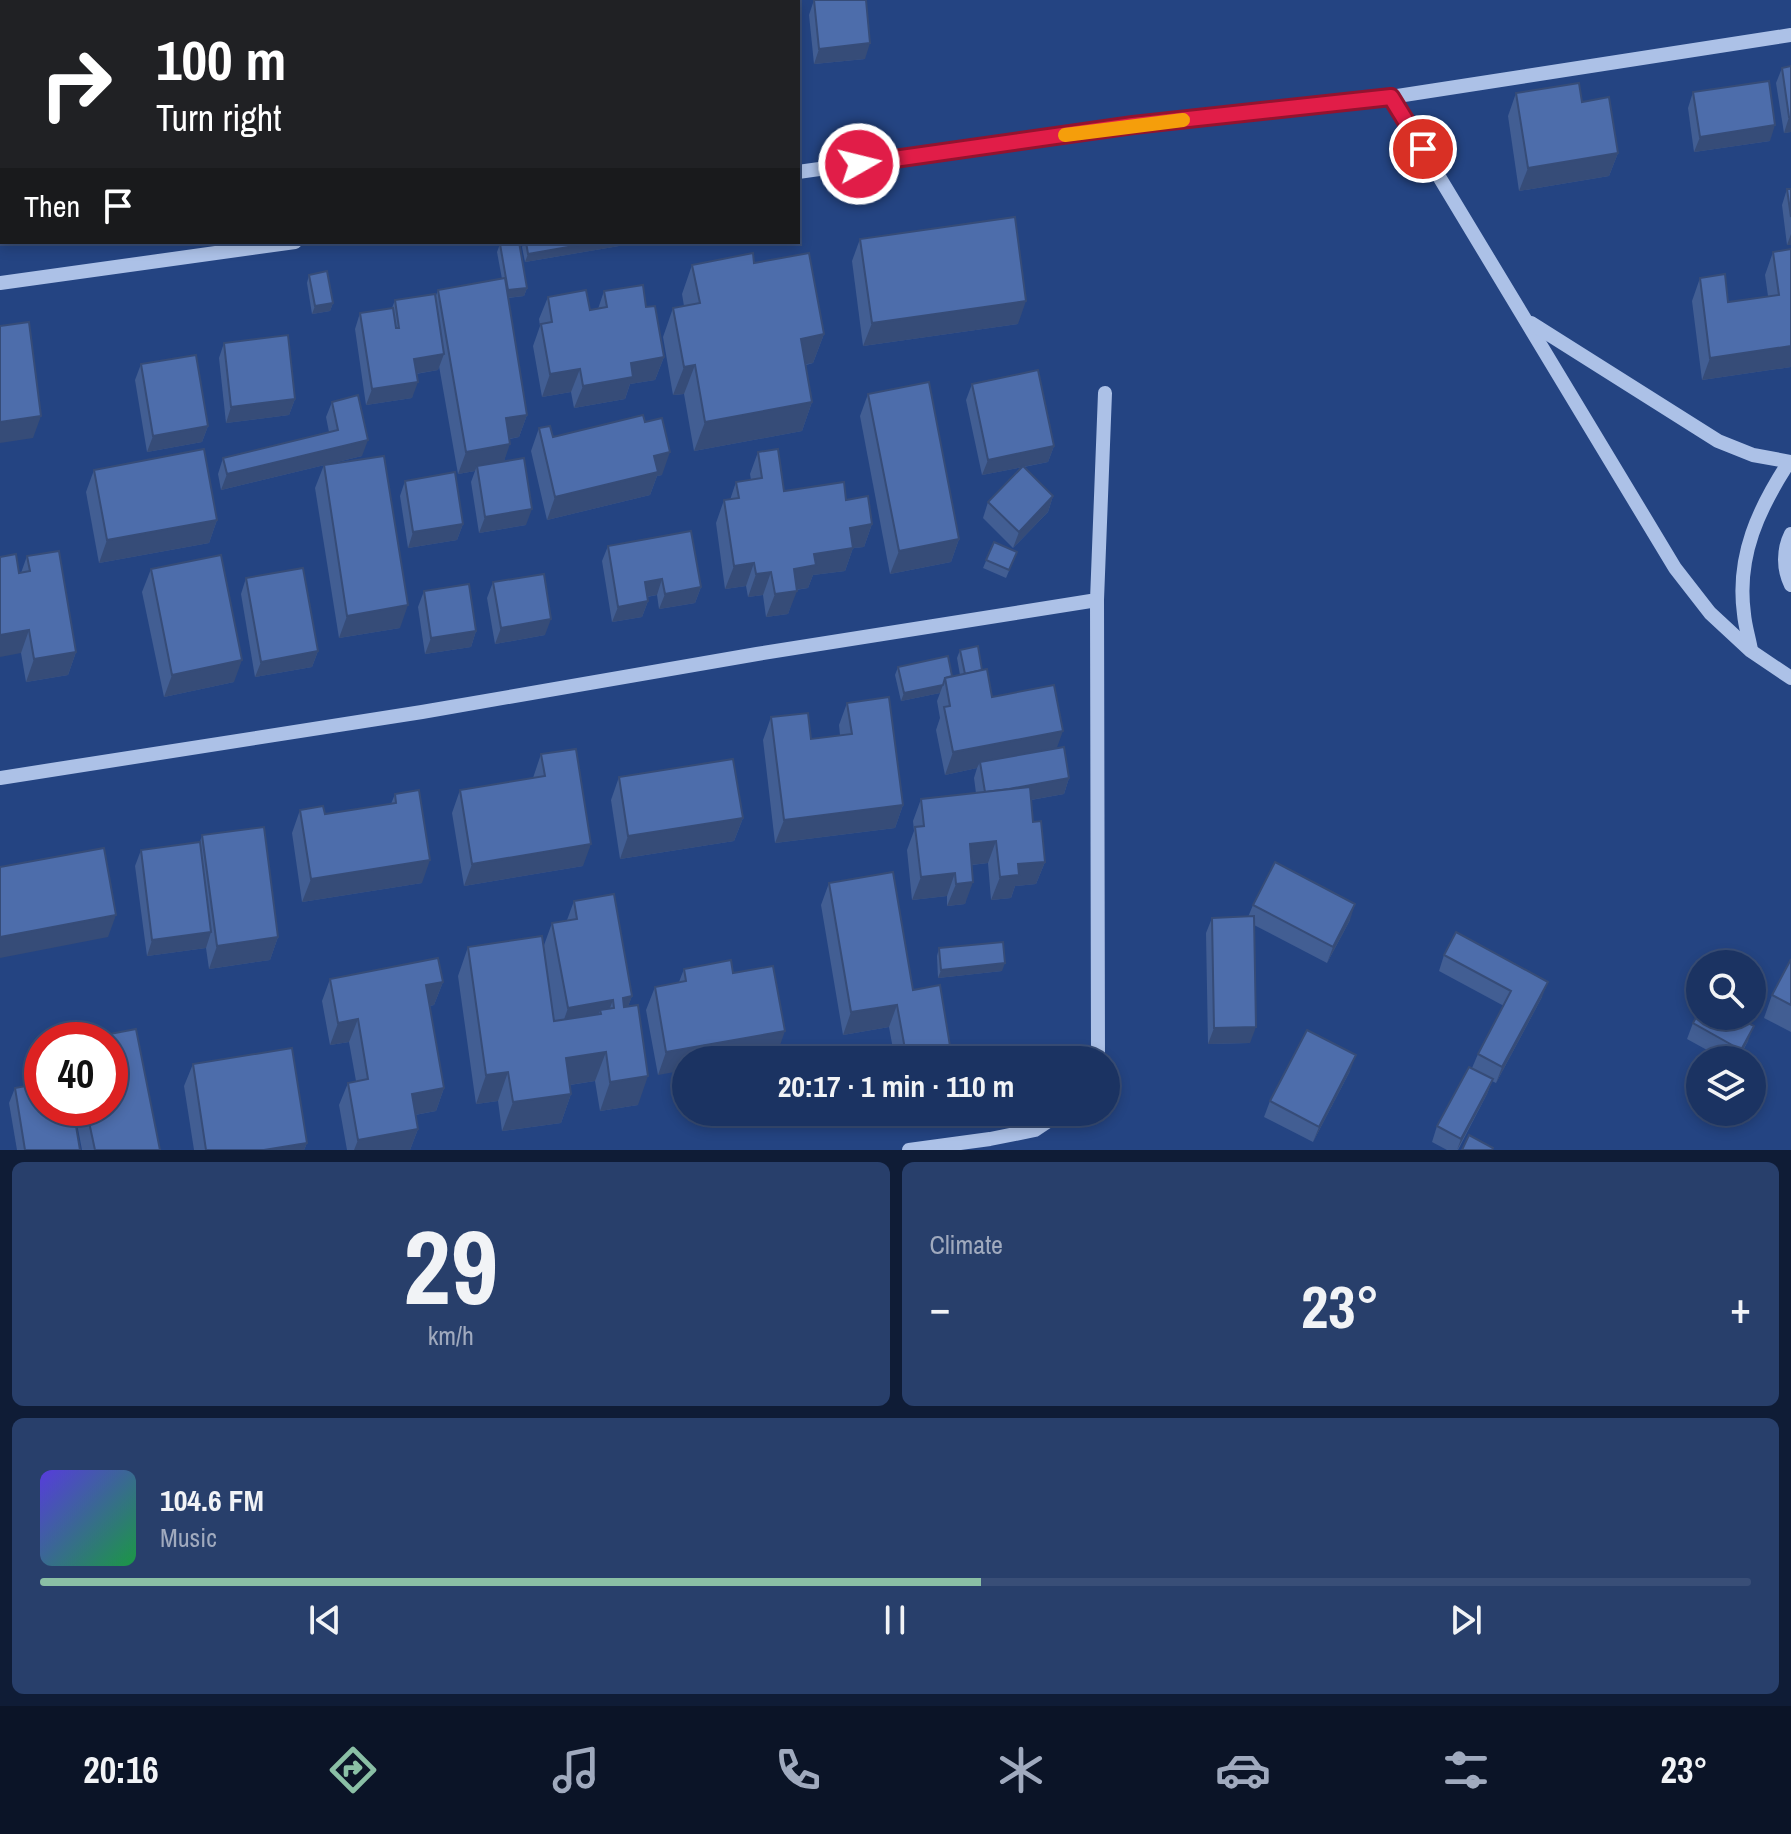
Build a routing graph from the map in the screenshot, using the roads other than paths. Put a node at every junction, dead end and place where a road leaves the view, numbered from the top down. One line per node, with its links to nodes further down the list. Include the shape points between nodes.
1 (1791, 35): 2 (street)
2 (1391, 97): 3 (street, via 1133,125); 6 (street)
3 (800, 172)
4 (281, 244): 5 (street)
5 (0, 283)
6 (1527, 320): 8 (street, via 1718,441); 12 (street, via 1675,568 1710,613)
7 (1105, 393): 11 (street)
8 (1790, 462): 12 (street, via 1752,532 1743,611)
9 (1791, 534): 10 (street, via 1784,561)
10 (1791, 585)
11 (1097, 600): 14 (street); 15 (street)
12 (1751, 651): 13 (street)
13 (1791, 678)
14 (0, 778)
15 (1097, 1046)
16 (1041, 1126): 17 (street)
17 (909, 1150)

